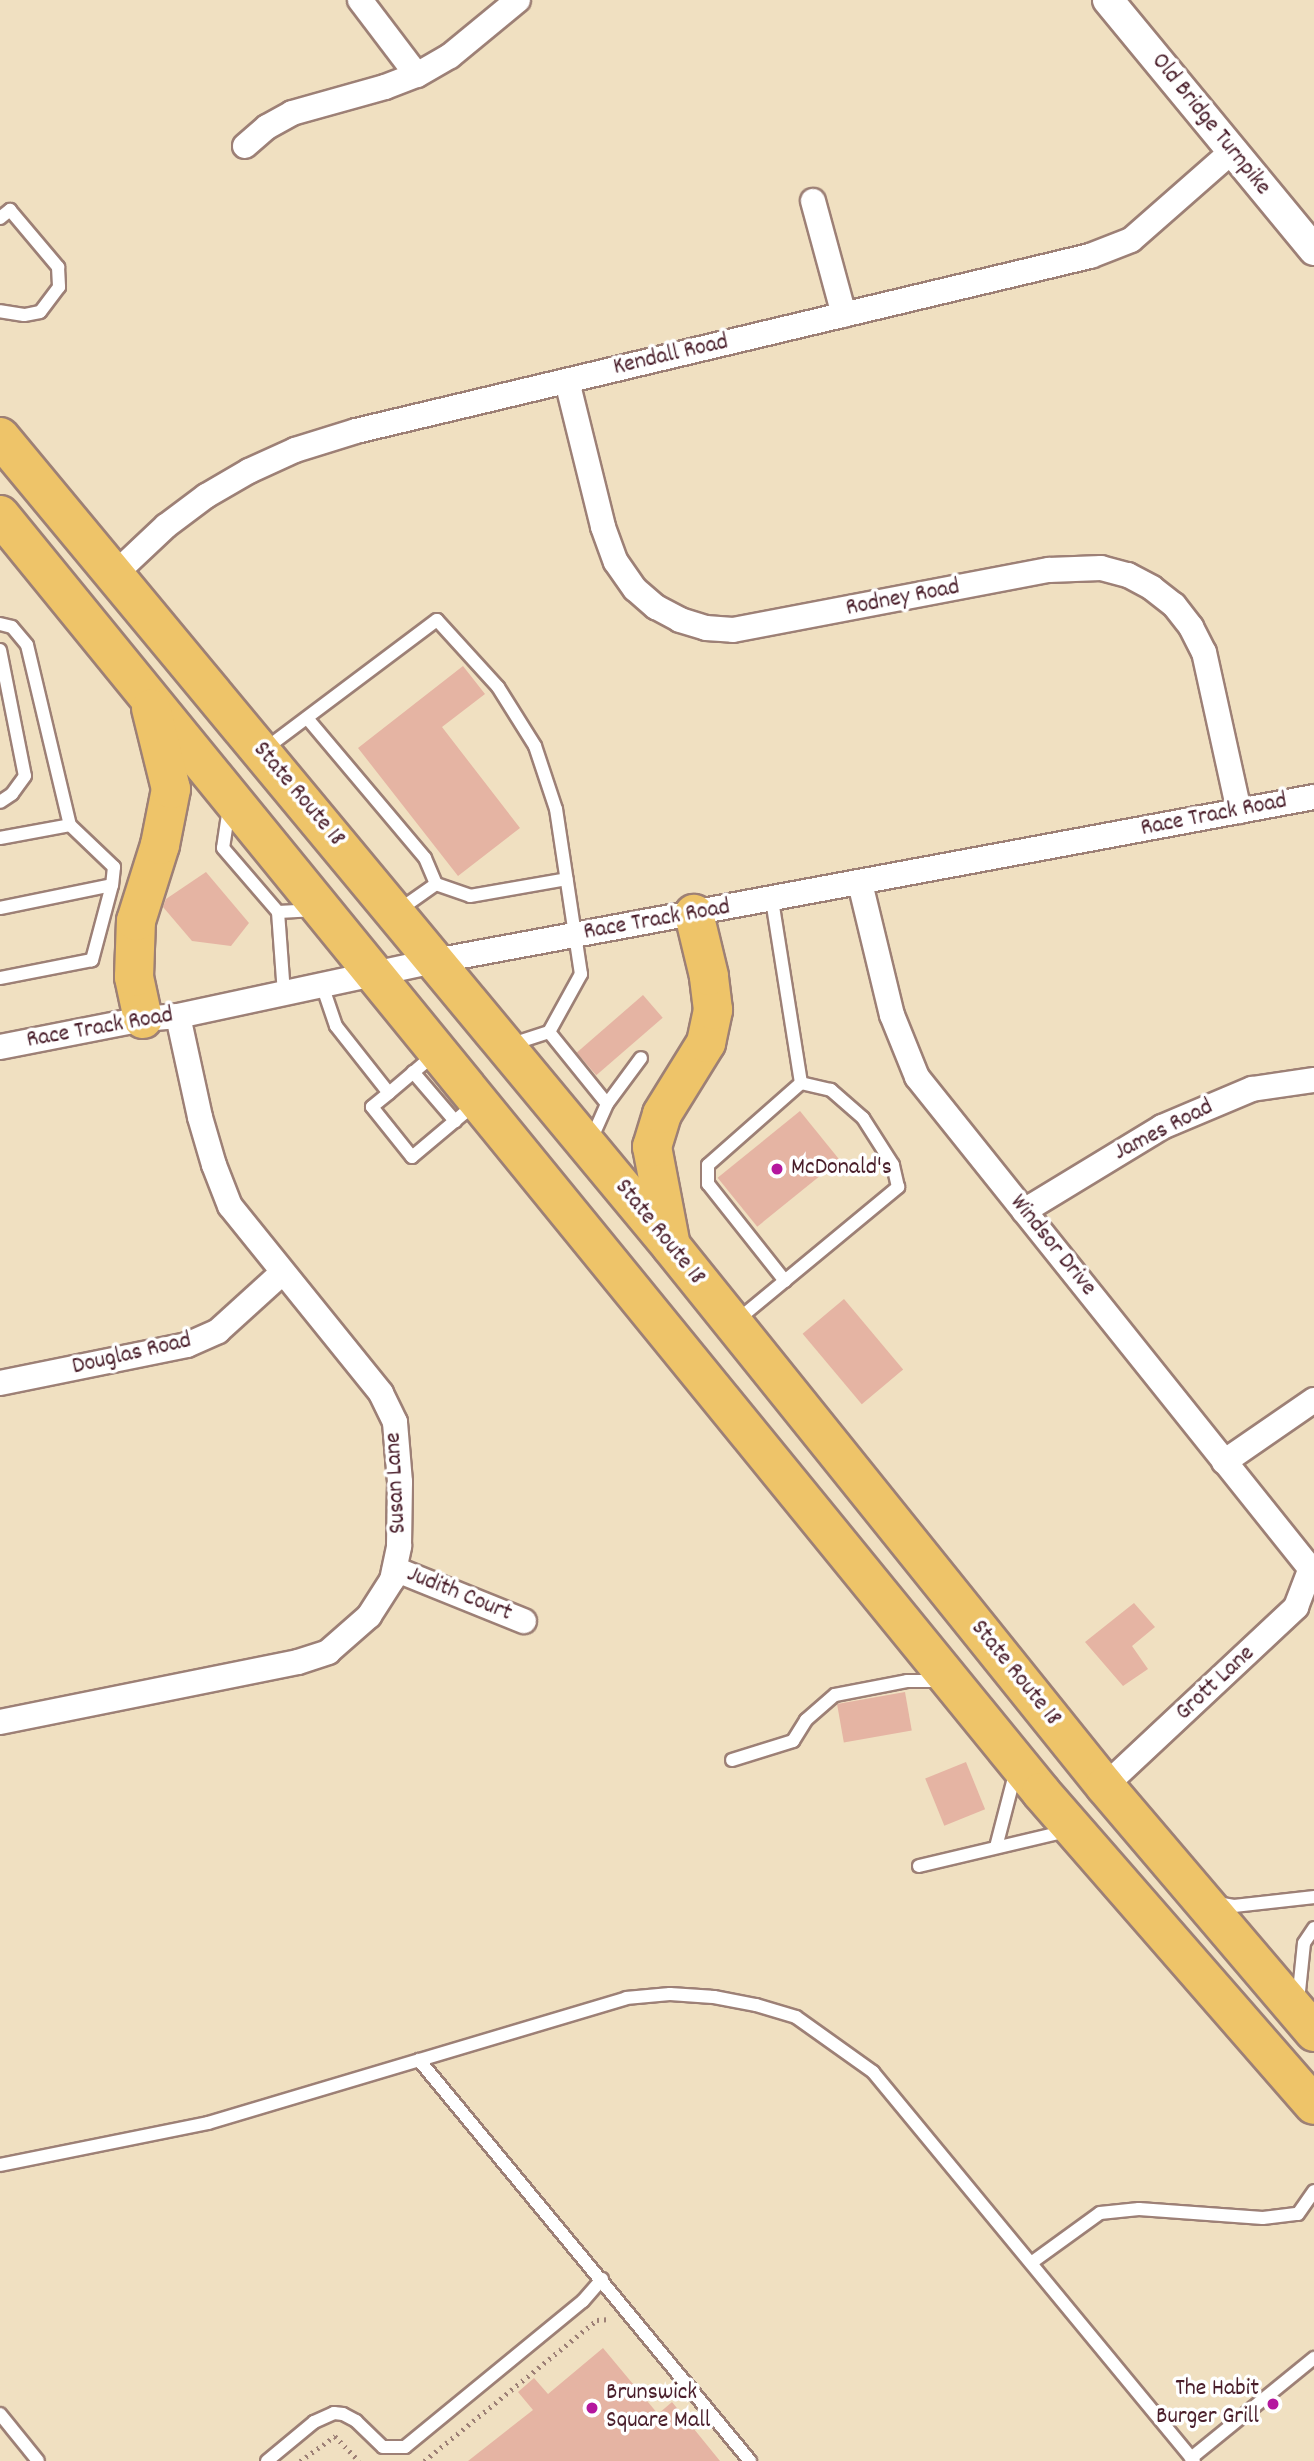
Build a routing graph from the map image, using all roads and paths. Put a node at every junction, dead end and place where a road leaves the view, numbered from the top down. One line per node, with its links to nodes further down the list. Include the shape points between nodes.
1 (360, 0): 4 (street)
2 (518, 0): 4 (street, via 450,56)
3 (1108, 0): 6 (street, Old Bridge Turnpike)
4 (417, 75): 5 (street, via 292,113)
5 (245, 146)
6 (1231, 152): 9 (street, Old Bridge Turnpike); 11 (street, Kendall Road, via 1131,240 1090,256)
7 (813, 201): 11 (street)
8 (0, 218): 10 (lane, via 10,209 58,267 59,287 40,312)
9 (1311, 241)
10 (0, 311)
11 (844, 315): 12 (street, Kendall Road)
12 (567, 380): 15 (street, Kendall Road, via 295,450 206,496); 24 (street, Rodney Road, via 616,562 635,589 656,607 706,628 733,630 1049,570 1101,568 1128,575 1174,605 1204,652)
13 (0, 437): 15 (highway, State Route 18)
14 (4, 526): 18 (highway)
15 (115, 574): 20 (highway, State Route 18)
16 (0, 624): 25 (lane, via 12,627 27,645)
17 (0, 650): 23 (lane, via 25,776)
18 (148, 696): 21 (highway); 43 (highway, via 172,789 136,921 134,977)
19 (307, 718): 20 (lane); 27 (lane, via 437,620 498,687 535,746 556,809); 29 (lane, via 425,858)
20 (262, 751): 35 (highway, State Route 18)
21 (230, 797): 33 (highway); 34 (lane, via 223,848)
22 (1314, 797): 24 (street, Race Track Road)
23 (0, 802)
24 (1239, 811): 28 (street, Race Track Road)
25 (70, 825): 26 (lane); 30 (lane, via 114,867)
26 (0, 838)
27 (567, 879): 29 (lane, via 470,896); 37 (lane)
28 (860, 883): 31 (street, Race Track Road); 55 (street, Windsor Drive, via 892,1015 917,1077)
29 (436, 884): 35 (lane)
30 (112, 885): 32 (lane); 40 (lane, via 92,960)
31 (772, 899): 36 (street, Race Track Road); 50 (lane)
32 (0, 908)
33 (323, 909): 34 (lane); 39 (highway)
34 (278, 912): 42 (lane)
35 (396, 912): 38 (highway, State Route 18)
36 (694, 914): 37 (street, Race Track Road); 56 (highway, via 713,1010 706,1042 662,1114 652,1147)
37 (577, 935): 38 (street, Race Track Road); 44 (lane, via 581,974)
38 (435, 961): 39 (street, Race Track Road); 45 (highway, State Route 18)
39 (376, 973): 41 (street, Race Track Road); 48 (highway)
40 (0, 978)
41 (322, 985): 42 (street, Race Track Road); 51 (lane, via 336,1026)
42 (284, 993): 43 (street, Race Track Road)
43 (160, 1017): 46 (street, Race Track Road); 57 (street, Susan Lane, via 230,1206)
44 (549, 1031): 45 (lane); 52 (lane)
45 (505, 1046): 54 (highway, State Route 18)
46 (0, 1047)
47 (641, 1058): 52 (lane)
48 (426, 1061): 51 (lane); 53 (highway)
49 (1314, 1080): 55 (street, James Road, via 1252,1089 1162,1127)
50 (801, 1083): 58 (lane, via 708,1165 708,1184); 58 (lane, via 831,1090 863,1118 893,1165 898,1188)
51 (388, 1093): 53 (lane, via 372,1107 412,1157)
52 (607, 1104): 54 (lane)
53 (467, 1111): 66 (highway)
54 (589, 1147): 56 (highway, State Route 18)
55 (1024, 1211): 62 (street, Windsor Drive)
56 (671, 1246): 59 (highway, State Route 18)
57 (282, 1273): 60 (street, Douglas Road, via 218,1331 187,1345); 63 (street, Susan Lane, via 381,1392 394,1422 400,1482 400,1546)
58 (785, 1282): 59 (lane)
59 (733, 1324): 70 (highway, State Route 18)
60 (0, 1383)
61 (1314, 1400): 62 (street)
62 (1224, 1462): 64 (street, Windsor Drive)
63 (394, 1569): 65 (street, Judith Court); 67 (street, Susan Lane, via 369,1615 328,1652 298,1662)
64 (1312, 1571): 70 (street, Grott Lane, via 1296,1607)
65 (524, 1621)
66 (950, 1680): 68 (lane, via 907,1681 835,1695 806,1720 793,1741); 69 (highway)
67 (0, 1722)
68 (732, 1760)
69 (1018, 1764): 71 (highway); 72 (lane)
70 (1105, 1786): 75 (highway, State Route 18)
71 (1074, 1830): 72 (lane); 79 (highway)
72 (996, 1847): 73 (lane)
73 (919, 1866)
74 (1314, 1897): 75 (lane, via 1234,1906)
75 (1205, 1901): 77 (highway, State Route 18)
76 (1314, 1928): 77 (lane, via 1304,1943)
77 (1306, 2022)
78 (419, 2060): 80 (lane, via 169,2133); 82 (lane, via 626,1998 714,1997 796,2017 873,2072); 83 (lane)
79 (1313, 2106)
80 (0, 2165)
81 (1314, 2191): 82 (lane, via 1298,2214 1263,2218 1139,2208 1100,2213)
82 (1031, 2263): 87 (lane)
83 (602, 2279): 89 (lane, via 583,2301 405,2447 383,2446 356,2421 334,2413 314,2422); 93 (lane)
84 (618, 2330): 92 (path, via 610,2319 597,2320)
85 (1314, 2358): 87 (lane)
86 (0, 2414): 88 (lane)
87 (1193, 2459)
88 (38, 2461)
89 (267, 2461)
90 (300, 2461): 91 (path, via 335,2436)
91 (359, 2461)
92 (424, 2461)
93 (750, 2461)

